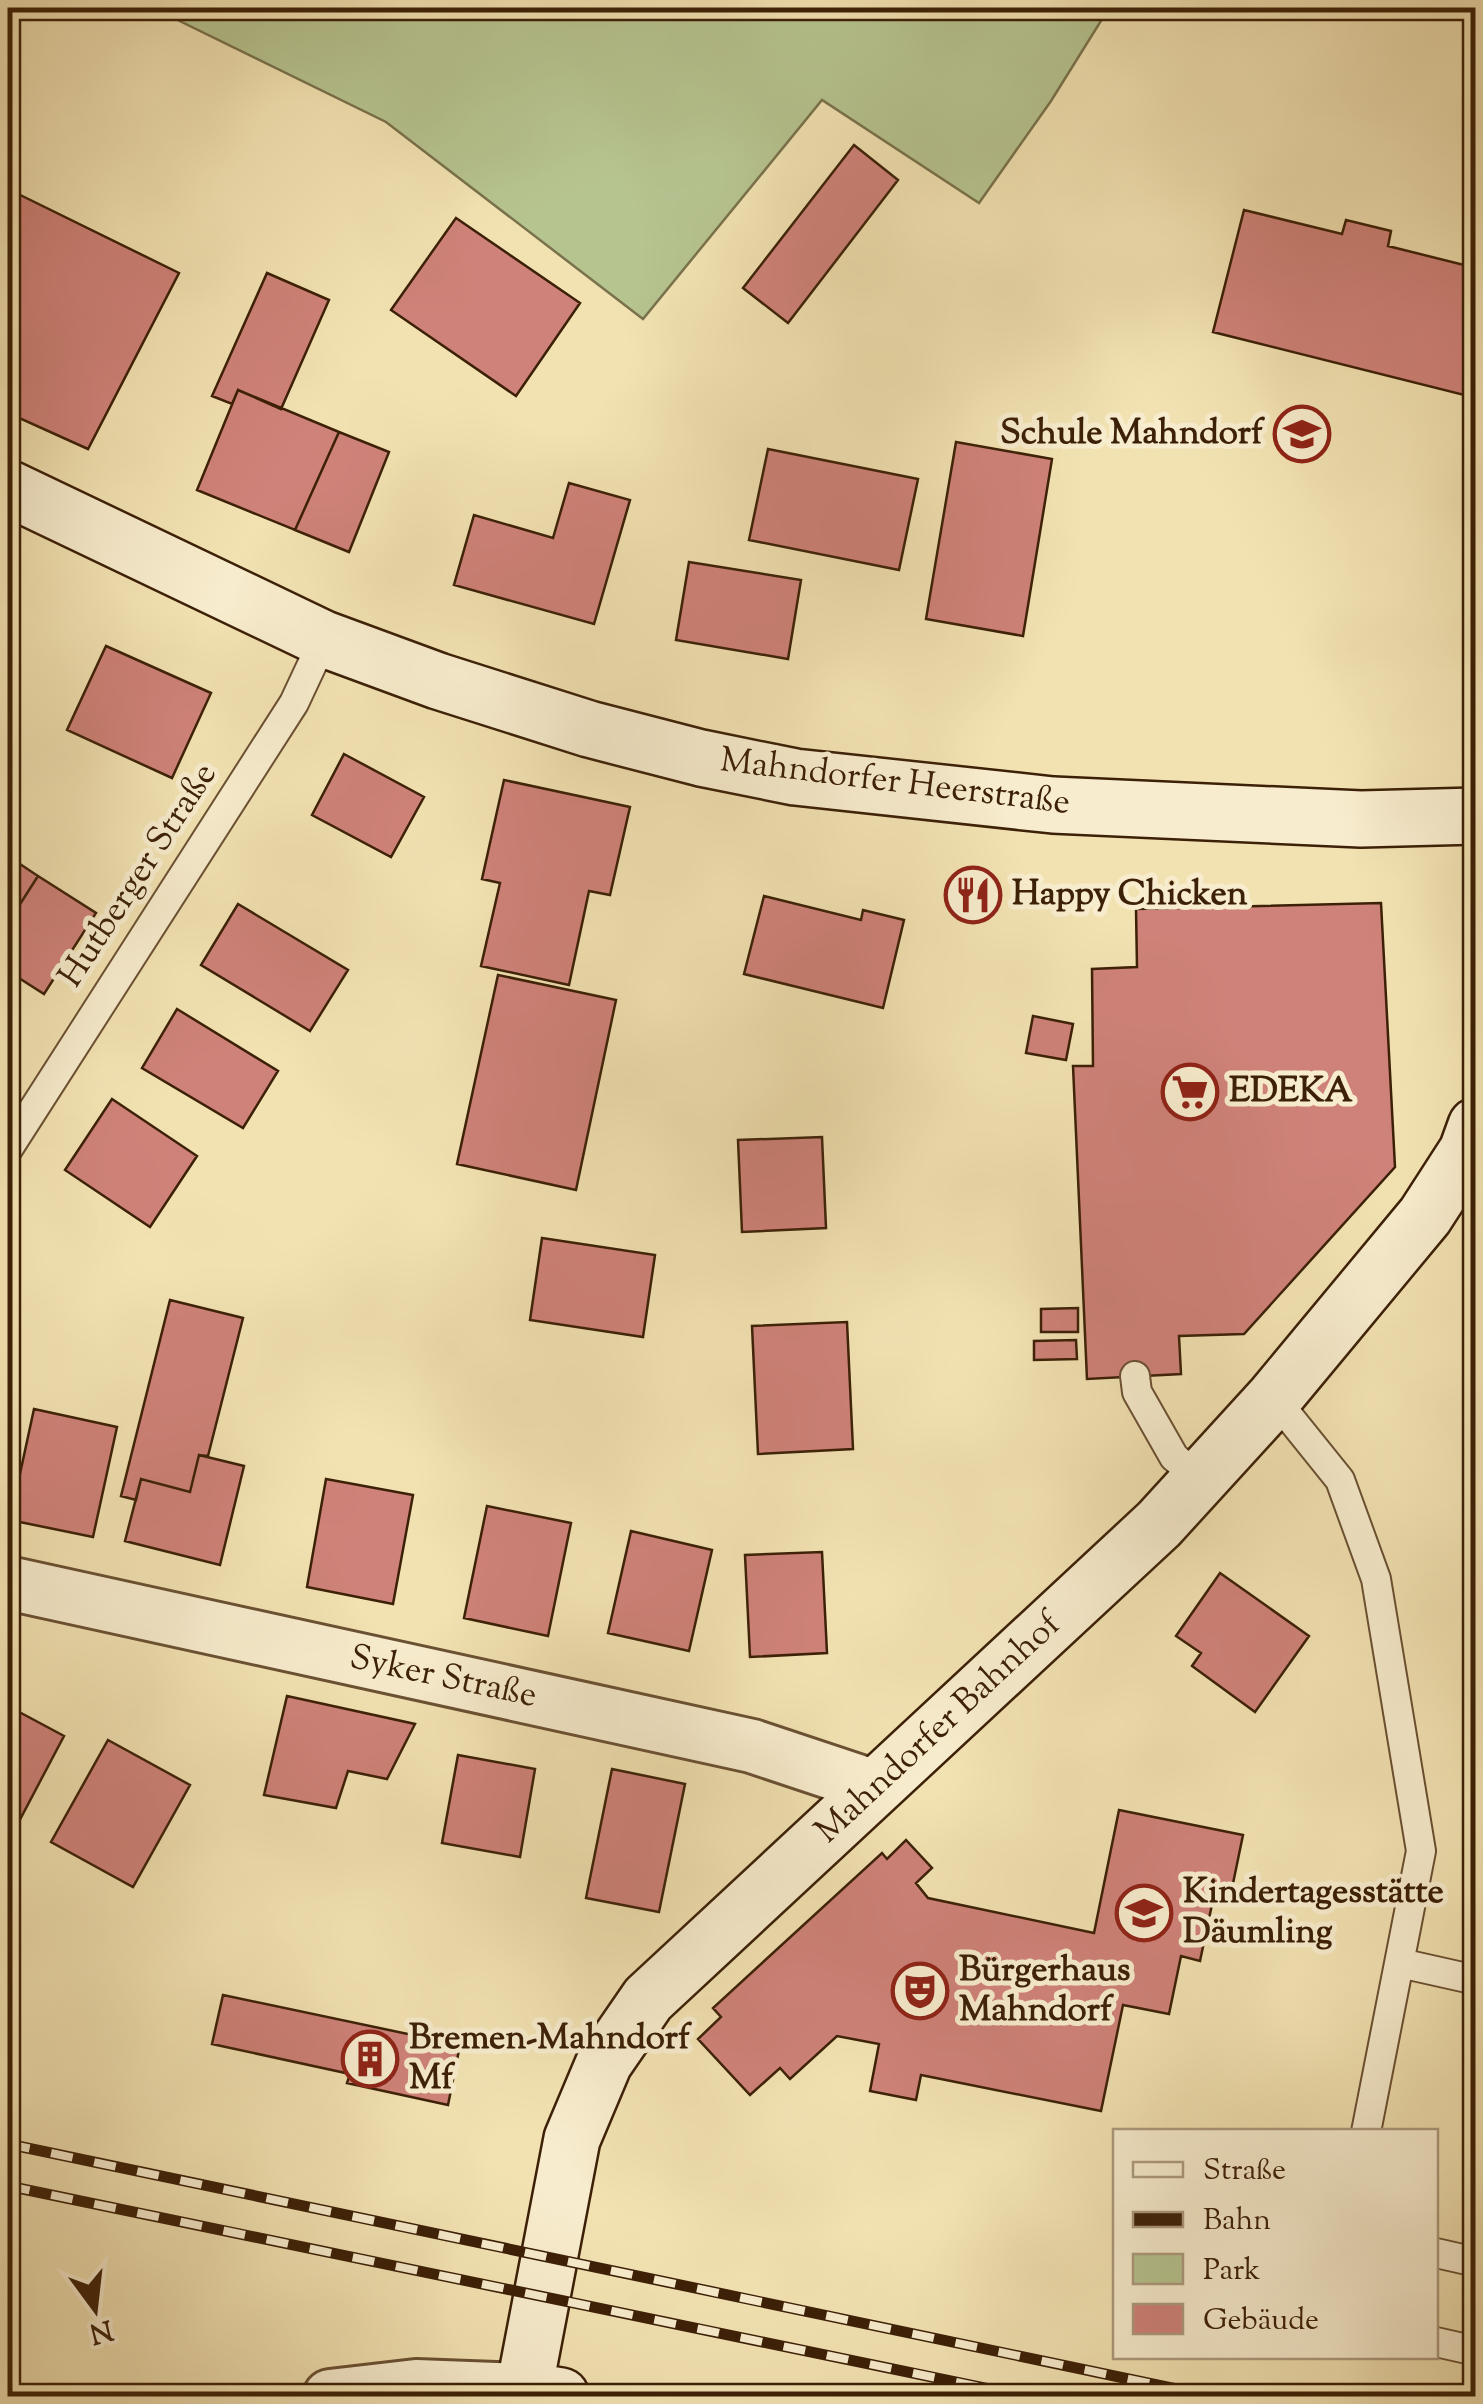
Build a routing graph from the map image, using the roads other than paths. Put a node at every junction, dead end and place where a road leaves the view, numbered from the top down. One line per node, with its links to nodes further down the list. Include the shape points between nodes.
1 (8, 488): 2 (street, Mahndorfer Heerstraße)
2 (324, 638): 3 (street, Mahndorfer Heerstraße, via 589,729 794,777 1053,804 1361,819); 6 (lane, Hutberger Straße, via 294,703)
3 (1475, 816): 4 (street)
4 (1476, 831)
5 (1476, 1126): 8 (street, Mahndorfer Bahnhof, via 1468,1151 1425,1216)
6 (8, 1149)
7 (1135, 1376): 9 (lane, via 1137,1392 1174,1457)
8 (1274, 1398): 9 (street, Mahndorfer Bahnhof); 12 (lane, via 1340,1480 1376,1580 1421,1851)
9 (1200, 1479): 11 (street, Mahndorfer Bahnhof)
10 (8, 1583): 11 (street, Syker Straße, via 752,1746)
11 (875, 1787): 19 (street, Mahndorfer Bahnhof, via 648,2000 604,2063 572,2139)
12 (1400, 1963): 13 (lane); 14 (lane)
13 (1476, 1980)
14 (1367, 2129)
15 (1438, 2254): 16 (lane)
16 (1476, 2262)
17 (1438, 2342): 18 (lane)
18 (1476, 2351)
19 (542, 2393): 20 (street, via 416,2386)
20 (330, 2396)

